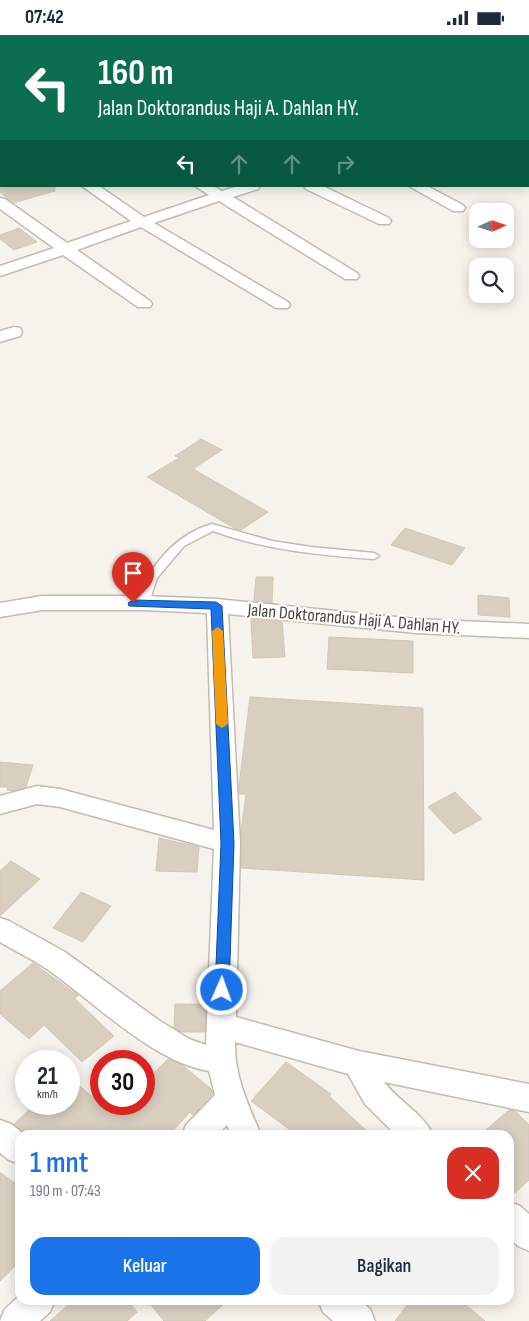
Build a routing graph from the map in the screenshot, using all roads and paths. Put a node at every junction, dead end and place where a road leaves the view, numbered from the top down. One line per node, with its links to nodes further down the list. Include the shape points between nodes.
1 (90, 187): 10 (street)
2 (204, 187): 6 (street)
3 (250, 187): 6 (street)
4 (314, 187): 9 (street)
5 (418, 187): 8 (street)
6 (221, 197): 10 (street); 13 (street)
7 (0, 202): 11 (street)
8 (458, 208)
9 (384, 221)
10 (142, 222): 11 (street); 15 (street)
11 (65, 249): 12 (street); 14 (street)
12 (0, 271)
13 (352, 276)
14 (144, 304)
15 (282, 305)
16 (374, 556): 17 (lane, via 303,550 242,539 212,527 180,544 152,577)
17 (144, 603): 18 (street, Jalan Doktorandus Haji A. Dahlan HY.); 19 (street, Jalan Doktorandus Haji A. Dahlan HY., via 42,603)
18 (216, 606): 20 (street, Jalan Doktorandus Haji A. Dahlan HY., via 416,626); 22 (street)
19 (0, 610)
20 (529, 631)
21 (0, 805): 22 (street, via 38,795 60,798)
22 (227, 843): 24 (street)
23 (1, 930): 25 (street, via 55,960 179,1048 195,1056)
24 (221, 1026): 25 (street); 26 (street)
25 (220, 1060): 28 (street)
26 (359, 1064): 27 (street); 31 (street, via 365,1081 378,1098)
27 (529, 1098)
28 (231, 1099): 29 (street); 30 (street)
29 (202, 1130)
30 (244, 1130)
31 (413, 1130)
32 (0, 1133): 33 (street)
33 (15, 1146)
34 (514, 1222): 35 (street)
35 (529, 1235)
36 (33, 1305): 38 (street)
37 (340, 1305): 39 (street)
38 (18, 1321)
39 (358, 1321)

